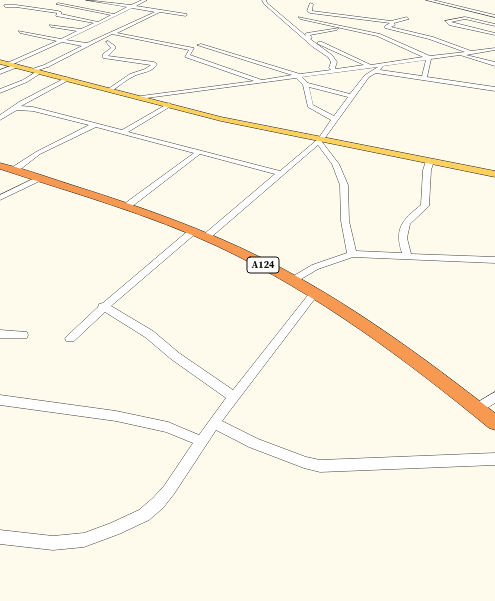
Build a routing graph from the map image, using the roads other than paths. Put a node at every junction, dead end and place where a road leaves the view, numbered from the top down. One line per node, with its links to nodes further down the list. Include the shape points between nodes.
1 (88, 0): 10 (street)
2 (142, 0): 10 (street)
3 (264, 0): 22 (street)
4 (317, 0): 8 (street)
5 (428, 0): 15 (street)
6 (17, 1): 9 (street)
7 (58, 4): 13 (street)
8 (311, 4): 16 (street); 18 (street, via 309,11 316,13)
9 (3, 5): 11 (street); 19 (street, via 58,12 60,13 57,15)
10 (131, 6): 12 (street); 13 (street)
11 (0, 8)
12 (160, 11): 14 (street); 26 (street)
13 (115, 15): 19 (street)
14 (186, 15)
15 (495, 16)
16 (300, 18): 22 (street); 23 (street)
17 (407, 18): 18 (street)
18 (391, 22): 34 (street, via 393,24 387,28 431,38)
19 (99, 23): 24 (street)
20 (495, 25): 27 (street, via 465,18 447,21)
21 (51, 26): 24 (street)
22 (294, 27): 28 (street)
23 (345, 28): 28 (street, via 307,34); 36 (street, via 378,35)
24 (82, 31): 29 (street)
25 (20, 32): 29 (street)
26 (112, 33): 31 (street); 47 (street, via 192,49 187,56)
27 (495, 33)
28 (308, 38): 40 (street); 43 (street, via 333,59 332,68)
29 (62, 40): 31 (street); 39 (street)
30 (108, 42): 51 (street, via 113,49 105,57 154,64)
31 (87, 45): 41 (street)
32 (199, 45): 44 (street)
33 (495, 49): 34 (street)
34 (470, 52): 35 (street)
35 (459, 54): 36 (street); 38 (street)
36 (429, 58): 40 (street); 45 (street)
37 (0, 62): 39 (main road)
38 (495, 64)
39 (12, 65): 41 (main road); 42 (street)
40 (373, 69): 43 (street); 45 (street); 52 (street)
41 (36, 71): 46 (main road); 50 (street, via 25,81)
42 (0, 72)
43 (336, 72): 44 (street)
44 (300, 77): 47 (street); 48 (street)
45 (424, 78): 49 (street)
46 (67, 79): 51 (main road); 55 (street, via 20,103)
47 (263, 82): 53 (street)
48 (306, 84): 52 (street); 57 (street, via 310,106)
49 (495, 89)
50 (1, 90)
51 (110, 90): 53 (main road)
52 (353, 97): 57 (street)
53 (141, 98): 54 (main road)
54 (169, 105): 59 (street); 60 (main road)
55 (16, 108): 56 (street); 58 (street, via 33,109)
56 (0, 118)
57 (336, 120): 60 (street)
58 (95, 125): 59 (street); 64 (street, via 38,153)
59 (123, 132): 61 (street)
60 (319, 141): 62 (main road); 65 (street); 72 (street, via 336,165 346,189 345,220)
61 (199, 152): 65 (street); 69 (street)
62 (430, 161): 66 (main road); 73 (street, via 425,206 409,219 403,230)
63 (0, 166): 64 (highway, A124)
64 (14, 170): 67 (highway, A124)
65 (280, 173): 71 (street)
66 (495, 174)
67 (40, 179): 68 (street); 69 (highway, A124)
68 (0, 198)
69 (127, 206): 70 (highway, A124)
70 (192, 232): 71 (highway, A124); 77 (street, via 152,268)
71 (206, 237): 75 (highway, A124)
72 (352, 254): 73 (street); 75 (street, via 315,267)
73 (408, 257): 74 (street)
74 (495, 260)
75 (293, 280): 76 (highway, A124)
76 (315, 292): 81 (street); 84 (highway, A124, via 392,344)
77 (103, 306): 80 (street); 81 (street, via 149,334 175,356)
78 (0, 334): 79 (street)
79 (23, 335)
80 (70, 338)
81 (234, 397): 85 (street)
82 (495, 397): 84 (street)
83 (0, 400): 87 (street, via 116,416 168,427)
84 (477, 408): 86 (highway, A124)
85 (214, 423): 87 (street); 88 (street, via 254,443 320,466)
86 (495, 423)
87 (201, 441): 89 (street, via 169,490 144,515 84,540 53,542)
88 (495, 460)
89 (0, 537)

